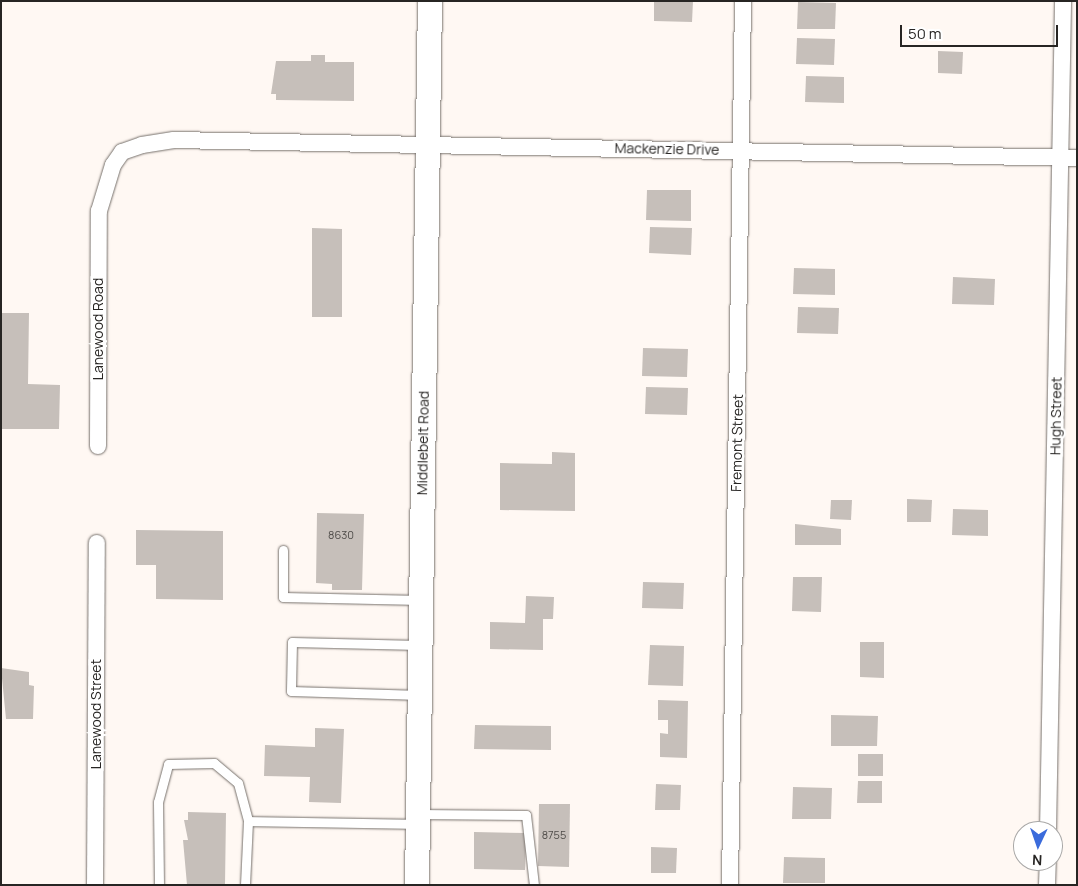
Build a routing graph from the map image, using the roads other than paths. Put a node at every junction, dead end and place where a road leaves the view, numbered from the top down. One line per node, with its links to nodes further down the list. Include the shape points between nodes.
1 (430, 1): 5 (main road, Middlebelt Road)
2 (744, 1): 6 (street, Fremont Street)
3 (1063, 1): 7 (street, Hugh Street)
4 (257, 141): 5 (street, Mackenzie Drive); 8 (street, Lanewood Road, via 174,140 122,152 109,175 99,211)
5 (428, 144): 6 (street, Mackenzie Drive); 11 (main road, Middlebelt Road)
6 (741, 151): 7 (street, Mackenzie Drive); 23 (street, Fremont Street)
7 (1069, 158): 16 (street, Hugh Street)
8 (98, 446)
9 (97, 543): 18 (street, Lanewood Street)
10 (283, 550): 11 (lane, via 283,597)
11 (421, 600): 12 (main road, Middlebelt Road)
12 (420, 645): 13 (main road, Middlebelt Road); 13 (lane, via 292,642 291,691)
13 (420, 695): 14 (main road, Middlebelt Road)
14 (418, 819): 15 (lane); 21 (main road, Middlebelt Road); 22 (lane, via 526,815)
15 (248, 821): 19 (lane, via 238,784 214,763 168,764 158,802); 20 (lane)
16 (1048, 821)
17 (1048, 871): 24 (street)
18 (95, 885)
19 (159, 885)
20 (245, 885)
21 (417, 885)
22 (534, 885)
23 (730, 885)
24 (1047, 885)

